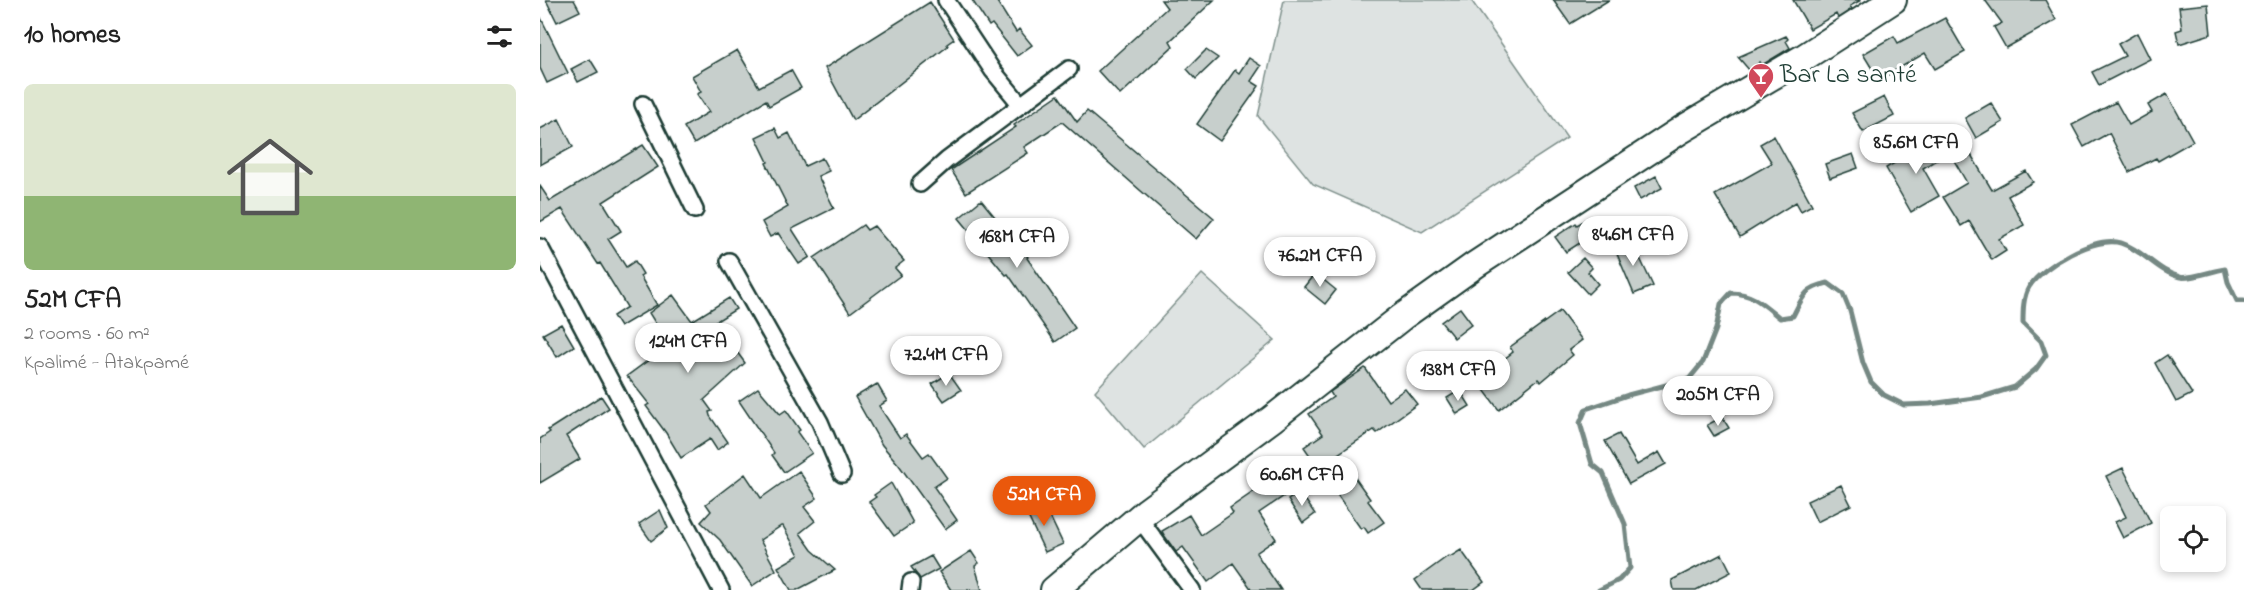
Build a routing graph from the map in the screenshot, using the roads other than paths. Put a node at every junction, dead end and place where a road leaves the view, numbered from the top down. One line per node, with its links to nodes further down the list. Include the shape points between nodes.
1 (946, 0): 5 (street, via 993,71)
2 (1893, 0): 11 (main road, via 1681,130 1475,265)
3 (1069, 69): 5 (street)
4 (643, 104): 7 (street)
5 (1021, 105): 6 (street)
6 (920, 184)
7 (695, 210)
8 (540, 247): 12 (street)
9 (729, 261): 10 (street, via 820,422)
10 (842, 474)
11 (1139, 518): 13 (main road); 14 (street)
12 (721, 590)
13 (1054, 590)
14 (1192, 590)

